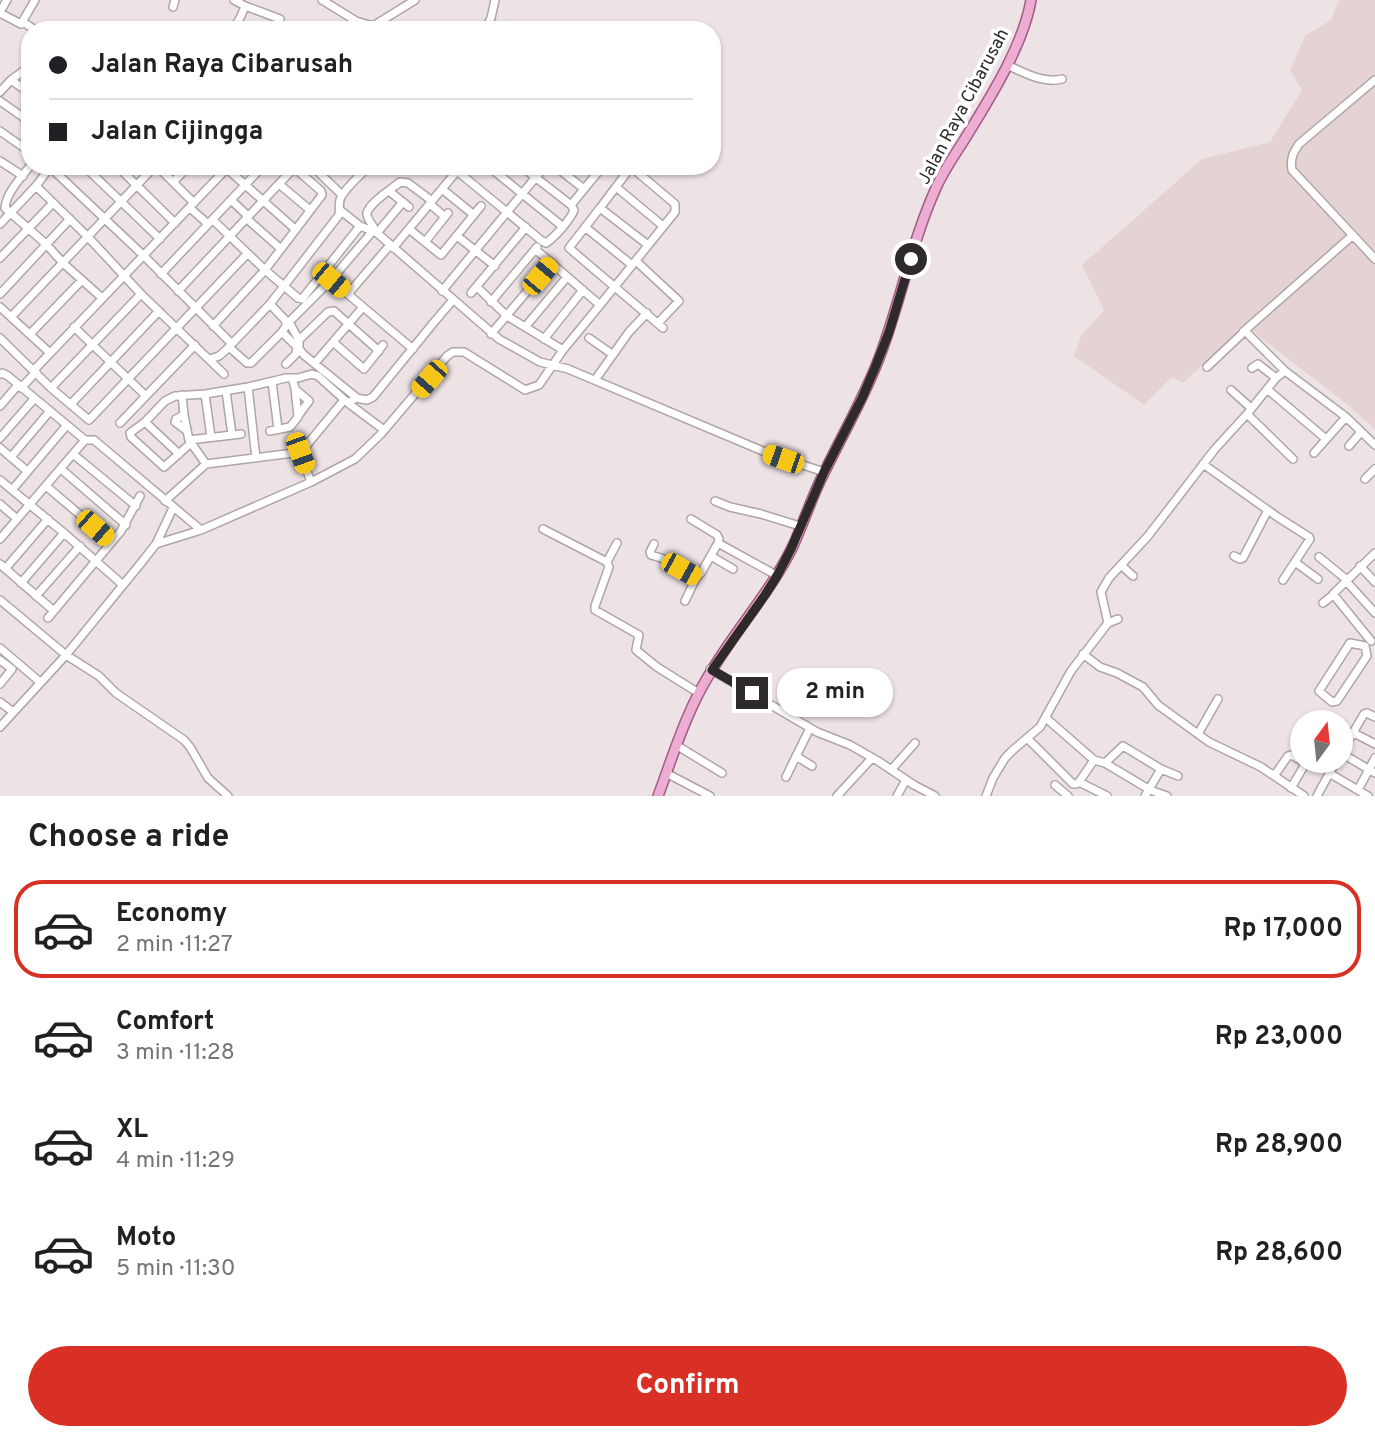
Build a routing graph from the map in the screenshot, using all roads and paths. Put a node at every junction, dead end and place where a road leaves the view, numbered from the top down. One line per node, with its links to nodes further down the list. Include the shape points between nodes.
1 (7, 0): 9 (street)
2 (36, 0): 11 (street)
3 (234, 0): 8 (street)
4 (322, 0): 13 (street)
5 (415, 0): 14 (street)
6 (495, 0): 15 (street)
7 (1030, 0): 17 (main road, Jalan Raya Cibarusah, via 1028,19); 232 (main road, Jalan Raya Cibarusah, via 1012,51 934,188 878,354)
8 (245, 6): 10 (street); 12 (street)
9 (0, 12): 16 (street)
10 (280, 19)
11 (24, 21)
12 (239, 21)
13 (356, 21)
14 (382, 21)
15 (490, 21)
16 (21, 23)
17 (1007, 65): 20 (street, via 1043,79); 232 (main road, Jalan Raya Cibarusah, via 936,188 880,355)
18 (21, 72): 19 (street)
19 (11, 79): 22 (street); 23 (street)
20 (1062, 79)
21 (1375, 80): 97 (street, via 1299,144 1290,162 1292,170)
22 (21, 86)
23 (0, 92)
24 (0, 101): 25 (street)
25 (21, 116)
26 (0, 131): 27 (street)
27 (21, 146)
28 (0, 161): 29 (street)
29 (21, 175)
30 (44, 175): 57 (street)
31 (58, 175): 84 (street)
32 (92, 175): 70 (street)
33 (127, 175): 58 (street)
34 (147, 175): 58 (street)
35 (166, 175): 55 (street)
36 (180, 175): 55 (street)
37 (220, 175): 74 (street)
38 (234, 175): 59 (street)
39 (254, 175): 59 (street)
40 (287, 175): 56 (street)
41 (303, 175): 77 (street, via 322,192)
42 (321, 175): 66 (street)
43 (361, 175): 66 (street)
44 (454, 175): 61 (street)
45 (466, 175): 80 (street)
46 (499, 175): 65 (street)
47 (532, 175): 54 (street)
48 (538, 175): 54 (street)
49 (566, 175): 62 (street)
50 (595, 175): 62 (street)
51 (624, 175): 60 (street)
52 (640, 175): 90 (street, via 675,204 675,212)
53 (23, 176): 67 (street)
54 (535, 178): 65 (street); 73 (street)
55 (173, 182): 74 (street)
56 (279, 184): 68 (street); 77 (street)
57 (36, 186): 72 (street); 79 (street)
58 (137, 186): 70 (street); 86 (street)
59 (244, 186): 68 (street); 69 (street)
60 (616, 187): 76 (street); 90 (street)
61 (442, 189): 71 (street); 81 (street)
62 (584, 189): 73 (street)
63 (0, 190): 67 (street)
64 (389, 191): 71 (street, via 405,181); 96 (street, via 368,212); 96 (street, via 406,205)
65 (523, 194): 80 (street); 89 (street)
66 (342, 195): 78 (street)
67 (9, 196): 79 (street)
68 (264, 200): 82 (street); 94 (street)
69 (231, 201): 82 (street); 85 (street)
70 (121, 202): 84 (street); 101 (street)
71 (431, 202): 95 (street); 103 (street, via 447,215)
72 (53, 203): 83 (street); 93 (street)
73 (571, 205): 89 (street, via 574,212)
74 (192, 206): 85 (street); 86 (street)
75 (481, 206): 81 (street)
76 (600, 208): 92 (street); 105 (street)
77 (310, 210): 94 (street)
78 (340, 210): 88 (street); 127 (street)
79 (5, 211): 87 (street); 93 (street)
80 (508, 212): 91 (street); 109 (street)
81 (474, 215): 99 (street)
82 (247, 217): 98 (street); 107 (street)
83 (69, 219): 100 (street); 104 (street)
84 (105, 219): 100 (street); 112 (street)
85 (211, 222): 98 (street); 121 (street)
86 (175, 223): 101 (street)
87 (0, 224)
88 (360, 226): 96 (street); 127 (street, via 304,298)
89 (562, 226): 102 (street, via 548,242)
90 (663, 226): 105 (street)
91 (526, 227): 102 (street); 119 (street)
92 (585, 227): 118 (street); 126 (street, via 569,248)
93 (29, 228): 104 (street); 113 (street)
94 (295, 229): 107 (street)
95 (409, 229): 103 (street); 106 (street)
96 (374, 232): 106 (street); 125 (street)
97 (1353, 235): 114 (street); 152 (street)
98 (229, 236): 110 (street); 129 (street)
99 (457, 236): 109 (street); 111 (street)
100 (88, 237): 115 (street); 122 (street)
101 (160, 239): 112 (street)
102 (542, 241): 108 (street)
103 (425, 242): 111 (street)
104 (46, 244): 115 (street); 131 (street)
105 (648, 245): 118 (street)
106 (392, 247): 130 (street); 133 (street)
107 (281, 249): 120 (street)
108 (535, 249): 117 (street); 136 (street)
109 (475, 251): 119 (street); 130 (street)
110 (247, 254): 120 (street); 141 (street)
111 (441, 255): 116 (street)
112 (143, 256): 121 (street); 122 (street)
113 (0, 258)
114 (1375, 259)
115 (63, 263): 124 (street); 145 (street)
116 (434, 263)
117 (551, 263): 123 (street); 144 (street)
118 (634, 263): 126 (street); 143 (street, via 679,301 661,326)
119 (495, 266): 136 (street, via 474,290)
120 (265, 270): 127 (street); 147 (street)
121 (160, 274): 129 (street)
122 (124, 276): 132 (street); 134 (street)
123 (566, 277): 128 (street); 148 (street)
124 (82, 280): 134 (street); 153 (street)
125 (331, 280): 133 (street); 158 (street, via 290,320)
126 (616, 286): 138 (street); 143 (street)
127 (284, 287): 137 (street)
128 (583, 290): 138 (street); 157 (street)
129 (178, 291): 141 (street)
130 (442, 291): 135 (street)
131 (0, 294)
132 (141, 294): 142 (street); 160 (street)
133 (348, 294): 140 (street)
134 (102, 298): 149 (street)
135 (453, 300): 154 (street); 164 (street)
136 (491, 302): 144 (street)
137 (270, 304): 151 (street, via 286,321); 162 (street)
138 (600, 305): 165 (street)
139 (0, 306): 145 (street)
140 (363, 307): 146 (street); 164 (street)
141 (195, 309): 147 (street); 150 (street)
142 (159, 311): 150 (street); 169 (street)
143 (647, 313): 167 (street)
144 (507, 316): 148 (street); 154 (street)
145 (11, 317): 153 (street)
146 (348, 324): 158 (street, via 331,311); 159 (street); 174 (street, via 381,348)
147 (213, 326): 162 (street)
148 (526, 326): 157 (street)
149 (74, 327): 160 (street); 166 (street)
150 (177, 328): 161 (street); 183 (street)
151 (282, 332): 162 (street, via 251,363); 171 (street, via 297,349)
152 (1243, 332): 172 (street); 176 (street)
153 (30, 334): 166 (street)
154 (491, 334): 175 (street)
155 (0, 338): 163 (street)
156 (589, 338): 167 (street)
157 (544, 339): 165 (street)
158 (299, 340): 170 (street, via 300,351)
159 (334, 342): 170 (street); 174 (street)
160 (92, 345): 169 (street); 188 (street)
161 (195, 345): 168 (street); 195 (street)
162 (230, 345): 168 (street)
163 (6, 349): 177 (street)
164 (412, 349): 196 (street, via 373,397)
165 (563, 350): 175 (street)
166 (50, 352): 177 (street)
167 (612, 354): 184 (street)
168 (210, 359): 179 (street)
169 (111, 362): 183 (street); 199 (street)
170 (315, 363): 196 (street)
171 (286, 364)
172 (1207, 367)
173 (1252, 368): 182 (street, via 1258,364)
174 (364, 369): 181 (street)
175 (549, 370): 184 (street, via 564,367); 208 (street, via 539,385 525,390 464,352 453,352)
176 (1285, 370): 182 (street); 204 (street)
177 (34, 373): 186 (street); 188 (street)
178 (0, 374): 186 (street)
179 (224, 374)
180 (292, 377): 185 (street); 189 (street); 198 (street, via 317,376)
181 (358, 377)
182 (1276, 378): 190 (street)
183 (129, 379): 195 (street); 199 (street, via 89,420)
184 (595, 380): 232 (street)
185 (272, 382): 187 (street); 203 (street, via 274,430 290,427)
186 (22, 385): 197 (street); 200 (street)
187 (248, 387): 192 (street); 225 (street)
188 (51, 388): 199 (street)
189 (295, 388): 203 (street); 203 (street, via 309,401)
190 (1267, 389): 202 (street); 215 (street)
191 (1231, 390): 202 (street)
192 (226, 391): 193 (street); 211 (street)
193 (205, 394): 194 (street); 212 (street)
194 (182, 395): 205 (street, via 168,399); 214 (street)
195 (146, 396): 206 (street)
196 (358, 398): 198 (street)
197 (34, 399): 201 (street); 213 (street)
198 (346, 402): 208 (street); 220 (street)
199 (71, 404)
200 (0, 406)
201 (50, 411): 207 (street); 224 (street)
202 (1249, 411): 226 (street); 228 (street)
203 (298, 417)
204 (1346, 417): 209 (street); 215 (street)
205 (145, 422): 223 (street); 223 (street, via 131,436 162,470)
206 (120, 423)
207 (67, 425): 216 (street); 231 (street)
208 (384, 430): 235 (street, via 355,459)
209 (1362, 432): 217 (street); 218 (street)
210 (241, 434): 211 (street)
211 (232, 435): 212 (street)
212 (211, 437): 214 (street)
213 (0, 438)
214 (189, 438): 223 (street); 227 (street)
215 (1326, 439): 221 (street)
216 (85, 440): 222 (street); 240 (street, via 94,440)
217 (1375, 445)
218 (1349, 446)
219 (0, 448): 224 (street)
220 (300, 453): 225 (street); 235 (street)
221 (1314, 453)
222 (73, 454): 229 (street); 244 (street)
223 (179, 454)
224 (11, 457): 231 (street)
225 (256, 458): 227 (street)
226 (1293, 459)
227 (206, 464): 240 (street)
228 (1203, 464): 246 (street); 269 (street)
229 (61, 469): 236 (street); 250 (street)
230 (1375, 469): 233 (street)
231 (27, 471): 237 (street)
232 (821, 475): 238 (main road, Jalan Raya Cibarusah)
233 (1365, 479)
234 (0, 480): 237 (street)
235 (311, 482): 253 (street)
236 (46, 486): 243 (street); 256 (street)
237 (12, 490): 243 (street)
238 (814, 491): 251 (main road, Jalan Raya Cibarusah); 295 (main road, Jalan Raya Cibarusah, via 777,576)
239 (140, 496): 244 (street)
240 (165, 501): 245 (street)
241 (715, 501): 251 (street)
242 (0, 504): 247 (street)
243 (29, 504): 247 (street); 248 (street)
244 (136, 506): 250 (street)
245 (173, 508): 253 (street); 259 (street)
246 (1268, 510): 264 (street, via 1243,558); 268 (street, via 1310,538)
247 (17, 519): 255 (street)
248 (48, 519): 254 (street); 271 (street)
249 (691, 519): 258 (street, via 717,536)
250 (126, 525): 256 (street)
251 (800, 526): 273 (main road, Jalan Raya Cibarusah)
252 (543, 529): 267 (street)
253 (201, 530): 259 (street)
254 (64, 533): 261 (street); 280 (street)
255 (0, 539)
256 (112, 542): 266 (street)
257 (617, 543): 267 (street)
258 (718, 543): 263 (street); 273 (street)
259 (156, 544): 281 (street)
260 (654, 544): 274 (street, via 651,555)
261 (80, 546): 266 (street); 283 (street)
262 (1375, 552): 270 (street)
263 (711, 556): 272 (street); 274 (street)
264 (1234, 556)
265 (1319, 557): 278 (street)
266 (96, 562): 281 (street); 283 (street, via 51,614)
267 (607, 562): 298 (street, via 595,610 639,636 636,650)
268 (1295, 562): 276 (street); 277 (street)
269 (1121, 565): 275 (street); 289 (street, via 1101,590)
270 (1360, 566): 278 (street); 279 (street)
271 (3, 567): 280 (street)
272 (733, 569)
273 (776, 575): 295 (main road, Jalan Raya Cibarusah)
274 (697, 576): 285 (street)
275 (1133, 576)
276 (1318, 579)
277 (1283, 580)
278 (1346, 581): 282 (street); 287 (street)
279 (1375, 582)
280 (21, 583): 283 (street)
281 (123, 585): 293 (street)
282 (1333, 595): 286 (street); 290 (street)
283 (36, 596)
284 (0, 600): 293 (street)
285 (685, 601)
286 (1323, 603)
287 (1375, 612)
288 (1118, 619): 289 (street)
289 (1108, 623): 292 (street)
290 (1370, 641): 290 (street, via 1366,659 1337,701 1320,693 1350,643)
291 (0, 648): 296 (street)
292 (1083, 654): 303 (street); 307 (street, via 1143,687 1158,705)
293 (66, 655): 296 (street); 337 (street, via 184,740 208,778)
294 (0, 660): 297 (street, via 12,669)
295 (711, 669): 298 (main road, Jalan Raya Cibarusah); 305 (street); 311 (main road, Jalan Raya Cibarusah)
296 (40, 682): 301 (street)
297 (0, 684)
298 (697, 692): 338 (main road, Jalan Raya Cibarusah, via 682,721)
299 (1218, 699): 307 (street)
300 (0, 702): 301 (street)
301 (13, 712): 304 (street)
302 (1375, 717): 306 (street, via 1365,713)
303 (1046, 718): 308 (street); 316 (street)
304 (0, 727)
305 (810, 728): 313 (street); 314 (street)
306 (1354, 733): 310 (street)
307 (1198, 734): 329 (street)
308 (1027, 738): 332 (street, via 1073,784); 343 (street, via 1005,758)
309 (915, 743): 321 (street)
310 (1375, 744)
311 (676, 745): 323 (main road, Jalan Raya Cibarusah); 324 (street)
312 (1290, 755): 329 (street)
313 (796, 756): 319 (street); 330 (street)
314 (872, 758): 321 (street); 340 (street)
315 (1375, 758): 322 (street)
316 (1094, 760): 318 (street); 332 (street)
317 (1353, 761): 322 (street)
318 (1105, 763): 320 (street, via 1123,746); 336 (street)
319 (812, 766)
320 (1161, 769): 328 (street); 336 (street)
321 (891, 770): 331 (street)
322 (1372, 771): 335 (street)
323 (666, 773): 338 (main road, Jalan Raya Cibarusah); 339 (street)
324 (722, 773)
325 (1299, 774): 334 (street)
326 (1328, 774): 348 (street)
327 (1330, 774): 335 (street)
328 (1178, 776)
329 (1274, 776): 334 (street)
330 (786, 777)
331 (906, 780): 341 (street); 342 (street)
332 (1079, 782): 345 (street)
333 (1055, 785): 344 (street)
334 (1291, 788): 347 (street)
335 (1357, 790): 349 (street)
336 (1148, 793): 346 (street)
337 (228, 796)
338 (658, 796)
339 (710, 796)
340 (837, 796)
341 (897, 796)
342 (935, 796)
343 (986, 796)
344 (1068, 796)
345 (1107, 796)
346 (1167, 796)
347 (1304, 796)
348 (1317, 796)
349 (1368, 796)

